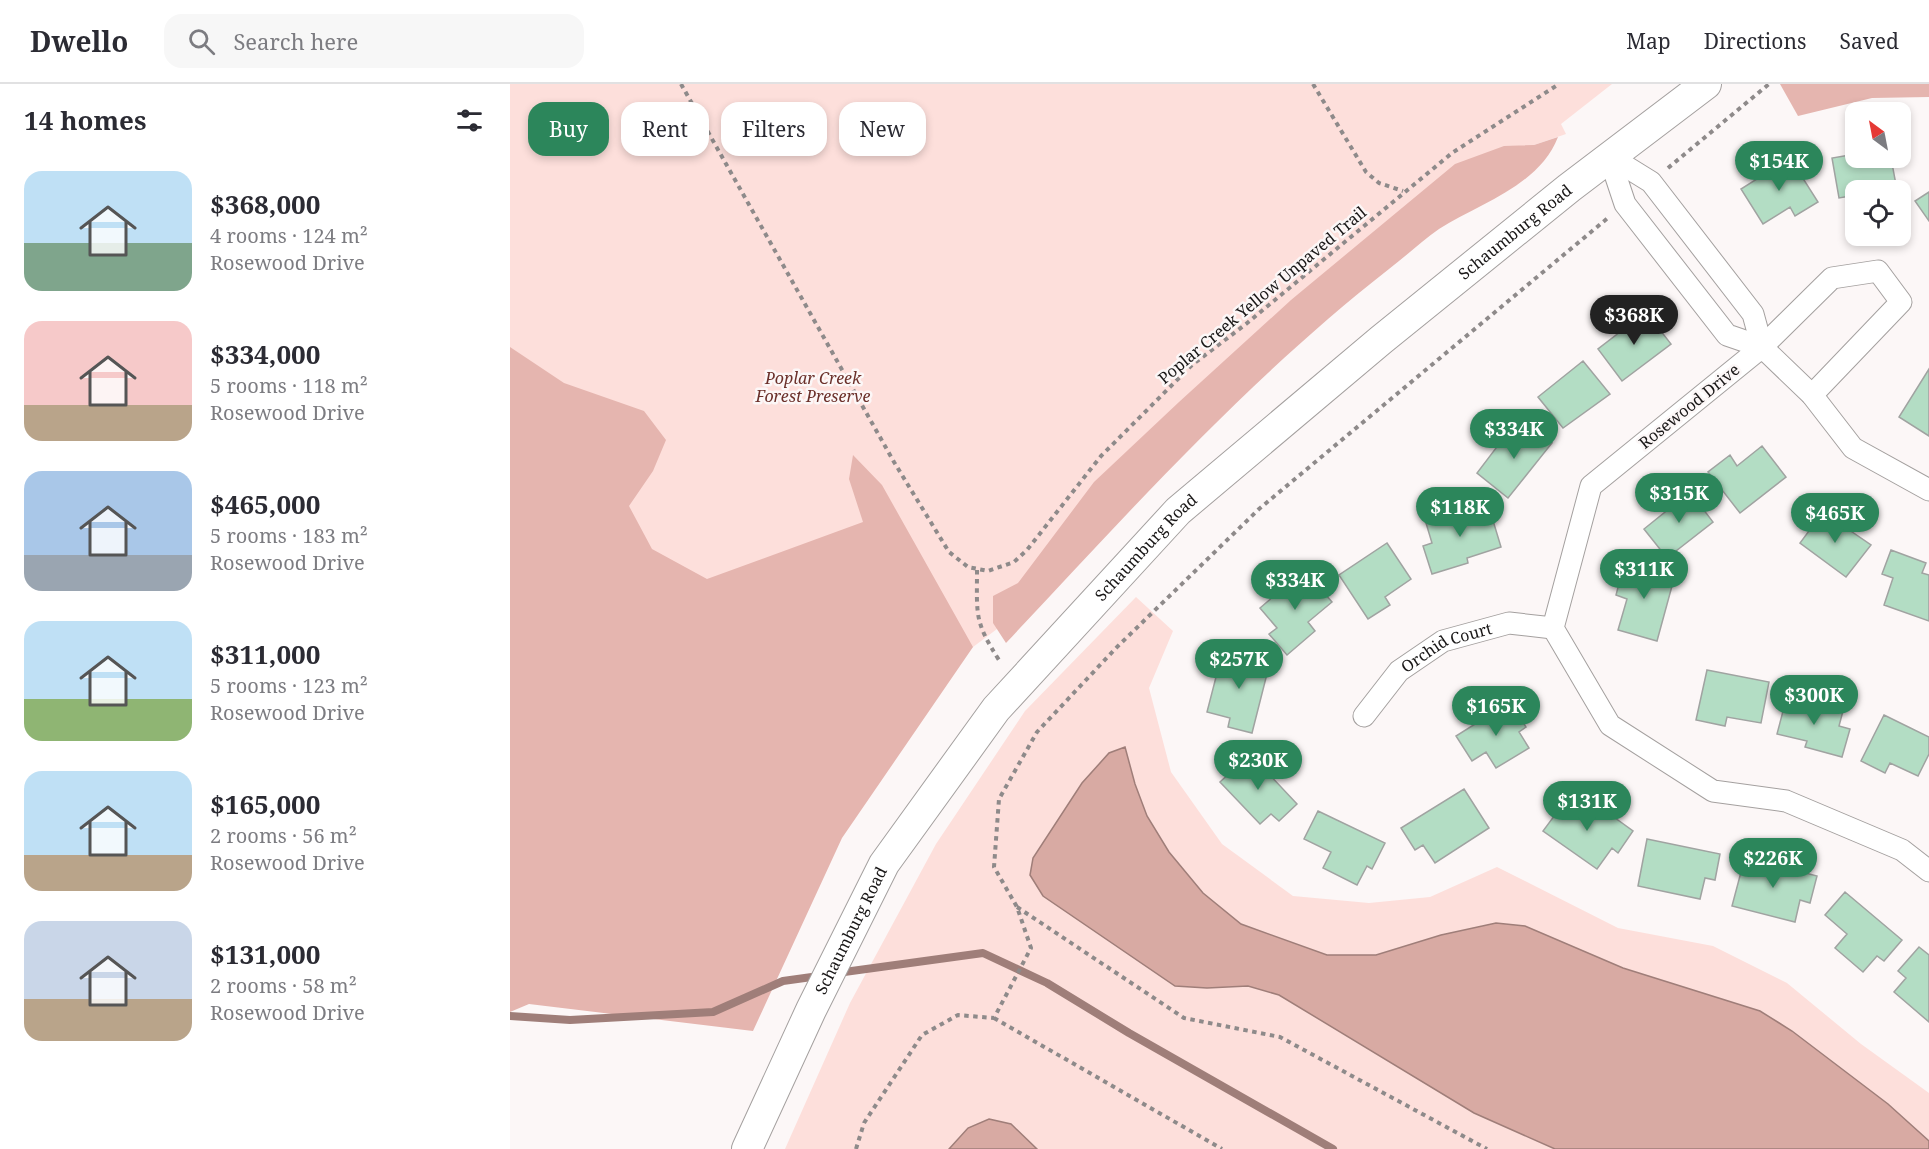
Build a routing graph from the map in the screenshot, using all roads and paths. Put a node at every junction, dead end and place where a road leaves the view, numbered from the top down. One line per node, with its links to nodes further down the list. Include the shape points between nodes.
1 (681, 84): 13 (path, via 949,552)
2 (1313, 84): 8 (path, via 1366,172 1379,183)
3 (1706, 84): 6 (main road, Schaumburg Road)
4 (1769, 84): 7 (path)
5 (1558, 85): 8 (path, Poplar Creek Yellow Unpaved Trail, via 1452,153)
6 (1610, 156): 7 (street); 9 (street, Rosewood Drive); 20 (main road, Schaumburg Road, via 1381,340 1178,511 996,708 885,864 820,991)
7 (1651, 182): 10 (street, via 1754,314)
8 (1403, 191): 13 (path, Poplar Creek Yellow Unpaved Trail, via 1192,365 1101,456 1014,562 988,571)
9 (1625, 204): 10 (street, Rosewood Drive, via 1727,335); 18 (path, via 1259,509 1037,732 999,799 994,867)
10 (1762, 347): 11 (street, Rosewood Drive); 11 (street, via 1832,278 1878,271 1901,302); 14 (street, Rosewood Drive, via 1591,486)
11 (1812, 395): 12 (street, Rosewood Drive, via 1853,448)
12 (1929, 490)
13 (977, 570): 15 (path, via 981,632)
14 (1553, 628): 16 (street, Orchid Court, via 1509,623 1443,641 1399,671); 17 (street, via 1610,725 1713,791 1786,801 1902,850)
15 (999, 660)
16 (1364, 716)
17 (1929, 871)
18 (1017, 907): 19 (path, via 1031,948); 23 (path, via 1184,1018 1280,1038)
19 (994, 1018): 21 (path, via 958,1015 922,1035 864,1123); 22 (path)
20 (747, 1149)
21 (856, 1149)
22 (1222, 1149)
23 (1487, 1149)

